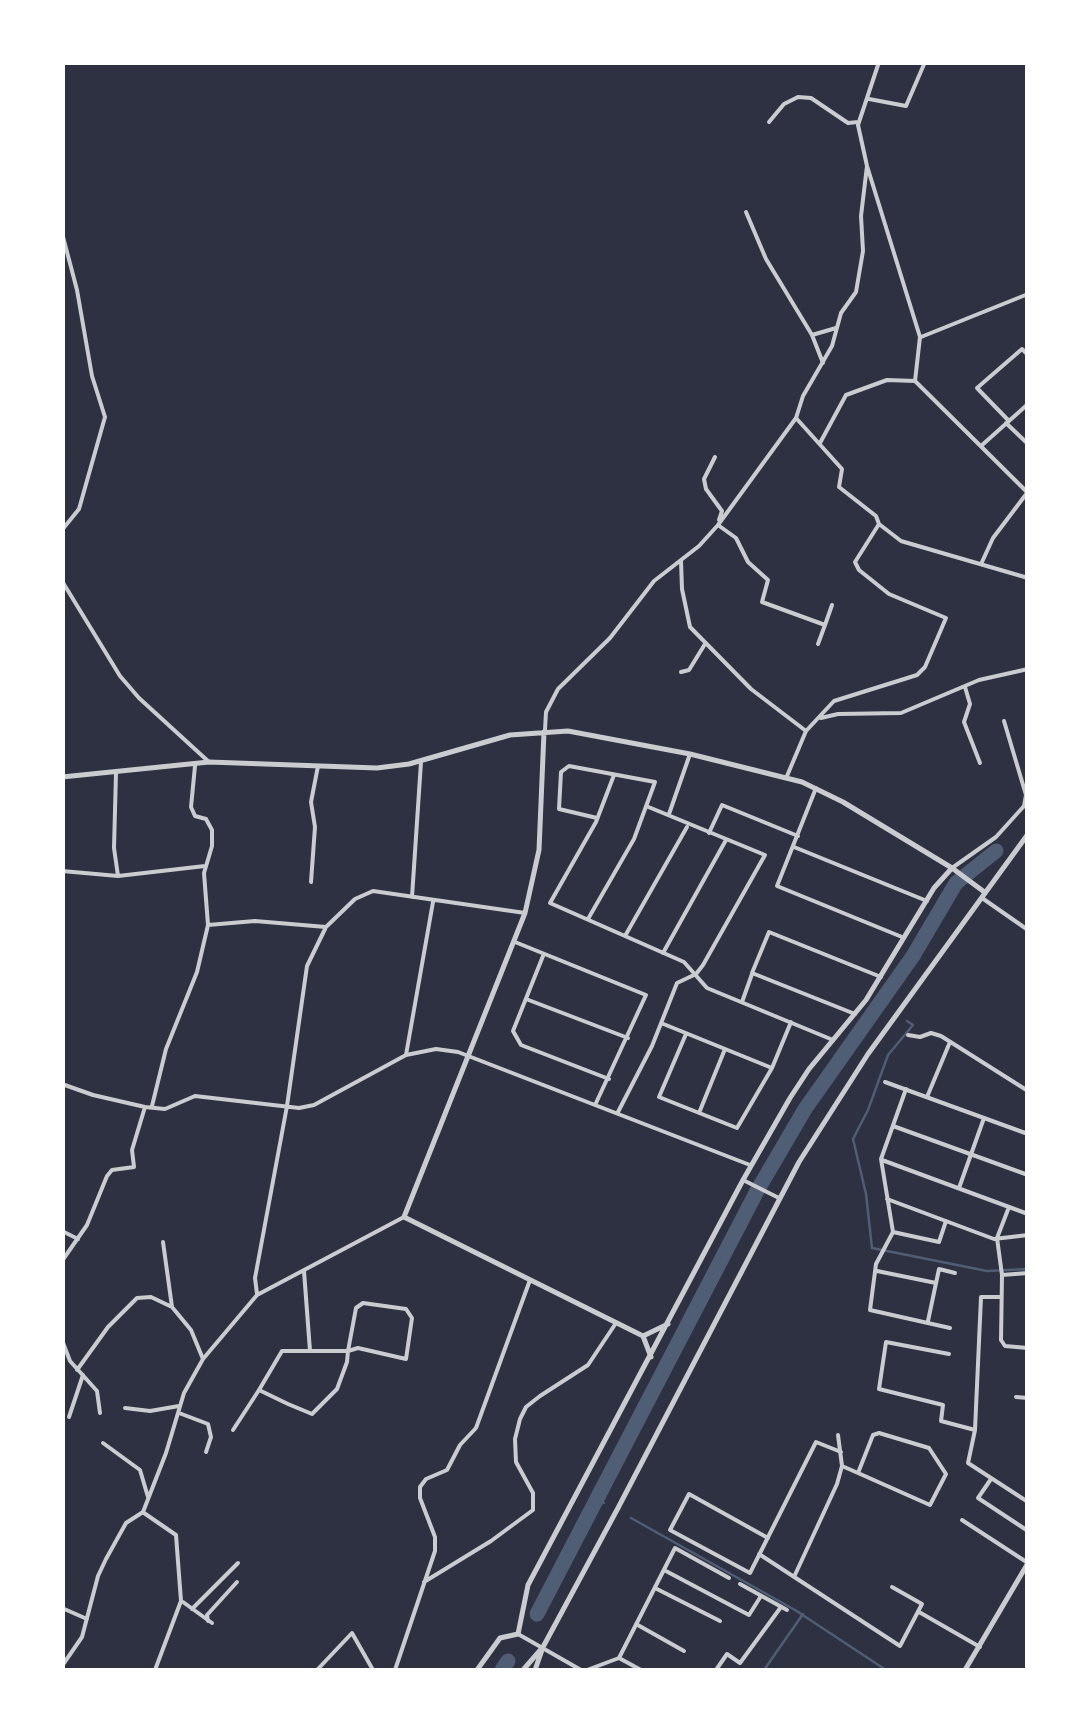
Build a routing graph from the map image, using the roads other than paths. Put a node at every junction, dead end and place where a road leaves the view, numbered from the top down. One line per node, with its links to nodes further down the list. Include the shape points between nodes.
1 (879, 62): 3 (street)
2 (925, 62): 3 (street, via 906,106)
3 (869, 98): 5 (street)
4 (769, 122): 5 (street, via 798,97)
5 (858, 122): 6 (street)
6 (867, 166): 10 (street, via 861,266); 12 (street)
7 (746, 212): 11 (street)
8 (62, 233): 26 (street, via 105,417 79,509)
9 (1028, 294): 12 (street)
10 (837, 327): 11 (street); 14 (street)
11 (812, 335): 14 (street)
12 (920, 337): 15 (street)
13 (1028, 355): 18 (street, via 1022,349 977,388)
14 (823, 363): 17 (street)
15 (916, 381): 19 (street, via 887,380 846,395); 21 (street)
16 (1028, 404): 18 (street)
17 (796, 418): 19 (street); 25 (street)
18 (1008, 422): 20 (street); 21 (street)
19 (820, 443): 24 (street, via 842,469 839,488)
20 (1028, 444)
21 (981, 446): 23 (street)
22 (715, 458): 25 (street, via 704,479 722,510)
23 (1027, 493): 28 (street)
24 (879, 524): 28 (street, via 916,548); 38 (street, via 855,562 859,570 889,594 946,618 918,675 834,701)
25 (718, 525): 27 (street); 32 (street, via 768,580 762,602)
26 (62, 530)
27 (682, 561): 33 (street, via 690,626); 41 (street, via 654,581 558,690)
28 (982, 562): 29 (street)
29 (1028, 578)
30 (62, 582): 44 (street, via 138,698)
31 (832, 604): 32 (street)
32 (825, 625): 34 (street)
33 (706, 644): 36 (street); 40 (street)
34 (818, 644)
35 (1028, 669): 37 (street)
36 (681, 672)
37 (964, 686): 38 (street, via 900,713); 46 (street, via 970,704 964,722)
38 (821, 718): 40 (street)
39 (1004, 721): 54 (street)
40 (806, 731): 50 (street)
41 (544, 732): 42 (street); 43 (street, via 510,734); 72 (street, via 539,850)
42 (690, 754): 50 (street); 55 (street)
43 (421, 761): 47 (street); 69 (street)
44 (209, 762): 45 (street); 47 (street)
45 (196, 763): 48 (street); 63 (street, via 191,807 212,830)
46 (980, 763)
47 (318, 766): 67 (street)
48 (116, 773): 51 (street); 66 (street)
49 (614, 775): 53 (street, via 656,782); 56 (street); 56 (street, via 568,766 561,772 559,809)
50 (787, 776): 52 (street)
51 (62, 778)
52 (816, 788): 60 (street); 64 (street)
53 (646, 806): 55 (street); 73 (street)
54 (1026, 806): 64 (street)
55 (669, 814): 57 (street)
56 (598, 818): 73 (street, via 550,903)
57 (688, 825): 58 (street); 77 (street)
58 (709, 833): 60 (street, via 722,805); 61 (street)
59 (1028, 834): 68 (street)
60 (798, 836): 62 (street)
61 (726, 840): 80 (street); 83 (street, via 765,855)
62 (794, 847): 71 (street); 78 (street, via 777,886)
63 (205, 866): 66 (street); 74 (street)
64 (954, 869): 68 (street); 71 (street)
65 (62, 871): 66 (street)
66 (118, 876)
67 (311, 882)
68 (982, 894): 76 (street); 120 (street, via 868,1054)
69 (412, 897): 70 (street); 75 (street, via 372,891)
70 (433, 900): 72 (street); 96 (street)
71 (926, 902): 78 (street)
72 (525, 913): 79 (street)
73 (588, 919): 77 (street)
74 (208, 924): 75 (street); 107 (street)
75 (326, 926): 106 (street, via 307,966)
76 (1028, 930)
77 (625, 936): 80 (street)
78 (904, 938): 84 (street)
79 (514, 942): 81 (street); 97 (street)
80 (663, 952): 83 (street)
81 (544, 954): 85 (street); 92 (street, via 646,996)
82 (752, 973): 84 (street, via 769,932); 86 (street); 87 (street)
83 (696, 974): 86 (street, via 707,988); 89 (street, via 677,983)
84 (880, 977): 87 (street)
85 (526, 999): 92 (street); 99 (street, via 513,1031 522,1044)
86 (742, 1002): 88 (street)
87 (855, 1014): 93 (street)
88 (791, 1022): 93 (street); 98 (street)
89 (661, 1023): 90 (street); 108 (street)
90 (686, 1034): 95 (street); 109 (street, via 659,1097)
91 (908, 1035): 94 (street, via 931,1033)
92 (628, 1038): 99 (street)
93 (834, 1040): 116 (street)
94 (950, 1042): 103 (street); 104 (street)
95 (725, 1049): 98 (street); 109 (street)
96 (406, 1055): 97 (street, via 436,1049); 106 (street, via 314,1105)
97 (468, 1055): 105 (street); 124 (street)
98 (772, 1068): 109 (street, via 737,1128)
99 (609, 1080): 105 (street)
100 (886, 1082): 102 (street)
101 (62, 1084): 107 (street)
102 (906, 1090): 104 (street); 112 (street)
103 (1028, 1091)
104 (927, 1098): 110 (street)
105 (596, 1104): 108 (street)
106 (286, 1106): 107 (street, via 195,1096); 140 (street)
107 (148, 1108): 129 (street, via 132,1150 134,1167 106,1176)
108 (618, 1112): 116 (street)
109 (698, 1113)
110 (984, 1118): 113 (street); 114 (street)
111 (1028, 1124): 113 (street)
112 (893, 1126): 114 (street); 115 (street)
113 (1026, 1134)
114 (971, 1154): 117 (street); 119 (street)
115 (880, 1159): 119 (street); 121 (street)
116 (750, 1165): 118 (street)
117 (1028, 1175)
118 (742, 1180): 120 (street); 145 (street)
119 (959, 1188): 122 (street)
120 (779, 1198): 199 (street)
121 (887, 1199): 125 (street); 127 (street)
122 (1010, 1207): 123 (street); 130 (street)
123 (1028, 1214)
124 (404, 1218): 133 (street); 138 (street)
125 (946, 1221): 127 (street, via 939,1242); 130 (street)
126 (62, 1232): 129 (street)
127 (893, 1232): 134 (street)
128 (1028, 1235): 130 (street)
129 (78, 1238): 132 (street)
130 (997, 1238): 136 (street)
131 (163, 1242): 142 (street)
132 (62, 1261)
133 (304, 1271): 140 (street); 150 (street)
134 (875, 1271): 139 (street); 144 (street, via 870,1310)
135 (955, 1272): 139 (street, via 939,1269)
136 (1002, 1272): 137 (street); 141 (street)
137 (1028, 1273)
138 (530, 1280): 143 (street); 186 (street, via 476,1428 447,1470 420,1487 435,1537)
139 (936, 1283): 144 (street)
140 (257, 1296): 154 (street)
141 (1001, 1296): 149 (street, via 1001,1340); 165 (street, via 981,1297)
142 (172, 1308): 154 (street); 155 (street, via 137,1298)
143 (616, 1322): 147 (street); 186 (street, via 588,1365 526,1407 520,1419 516,1462 534,1493 532,1510)
144 (928, 1322): 146 (street)
145 (668, 1324): 147 (street); 153 (street)
146 (950, 1328)
147 (643, 1336): 153 (street)
148 (62, 1340): 155 (street)
149 (1028, 1348)
150 (310, 1351): 151 (street); 157 (street, via 282,1351)
151 (348, 1351): 151 (street, via 363,1302 406,1309 412,1318 406,1358); 157 (street, via 338,1389 312,1414)
152 (950, 1354): 165 (street, via 886,1342 880,1389 943,1405 941,1422)
153 (651, 1357): 198 (street, via 528,1584)
154 (203, 1359): 161 (street)
155 (78, 1370): 156 (street)
156 (82, 1376): 162 (street, via 98,1392); 163 (street)
157 (258, 1390): 164 (street)
158 (1016, 1397): 159 (street)
159 (1028, 1398)
160 (125, 1408): 161 (street)
161 (178, 1409): 168 (street, via 208,1424); 173 (street)
162 (100, 1413)
163 (70, 1418)
164 (233, 1430)
165 (975, 1430): 172 (street, via 968,1463)
166 (838, 1435): 169 (street)
167 (102, 1443): 173 (street, via 140,1470)
168 (206, 1452)
169 (840, 1452): 170 (street); 178 (street, via 816,1442)
170 (842, 1466): 171 (street); 183 (street)
171 (858, 1473): 171 (street, via 930,1504 946,1474 928,1448 879,1433)
172 (991, 1478): 174 (street); 177 (street, via 978,1498)
173 (148, 1496): 175 (street)
174 (1028, 1502)
175 (142, 1512): 191 (street, via 176,1535); 195 (street, via 126,1522 106,1559)
176 (962, 1520): 180 (street)
177 (1028, 1531)
178 (768, 1538): 179 (street); 179 (street, via 689,1494 670,1530 750,1573)
179 (759, 1554): 183 (street)
180 (1028, 1563): 200 (street)
181 (238, 1564): 193 (street)
182 (664, 1570): 184 (street, via 675,1548); 189 (street); 190 (street, via 749,1615)
183 (794, 1577): 194 (street, via 900,1646)
184 (729, 1578)
185 (238, 1582): 193 (street, via 208,1615 210,1622)
186 (424, 1582): 207 (street)
187 (740, 1584): 190 (street)
188 (892, 1587): 194 (street, via 922,1604)
189 (655, 1588): 196 (street); 197 (street)
190 (761, 1596): 213 (street, via 784,1608 740,1663 727,1654)
191 (181, 1601): 193 (street); 204 (street)
192 (62, 1608): 195 (street)
193 (192, 1609)
194 (918, 1611): 200 (street)
195 (87, 1619): 203 (street)
196 (720, 1622)
197 (636, 1624): 201 (street); 202 (street)
198 (518, 1634): 199 (street); 208 (street, via 500,1638)
199 (542, 1647): 209 (street); 210 (street); 211 (street)
200 (980, 1647): 214 (street)
201 (684, 1651)
202 (619, 1658): 211 (street); 212 (street)
203 (62, 1666)
204 (155, 1670)
205 (317, 1670): 206 (street, via 352,1633)
206 (373, 1670)
207 (395, 1670)
208 (477, 1670)
209 (523, 1670)
210 (535, 1670)
211 (584, 1670)
212 (641, 1670)
213 (716, 1670)
214 (965, 1670)

